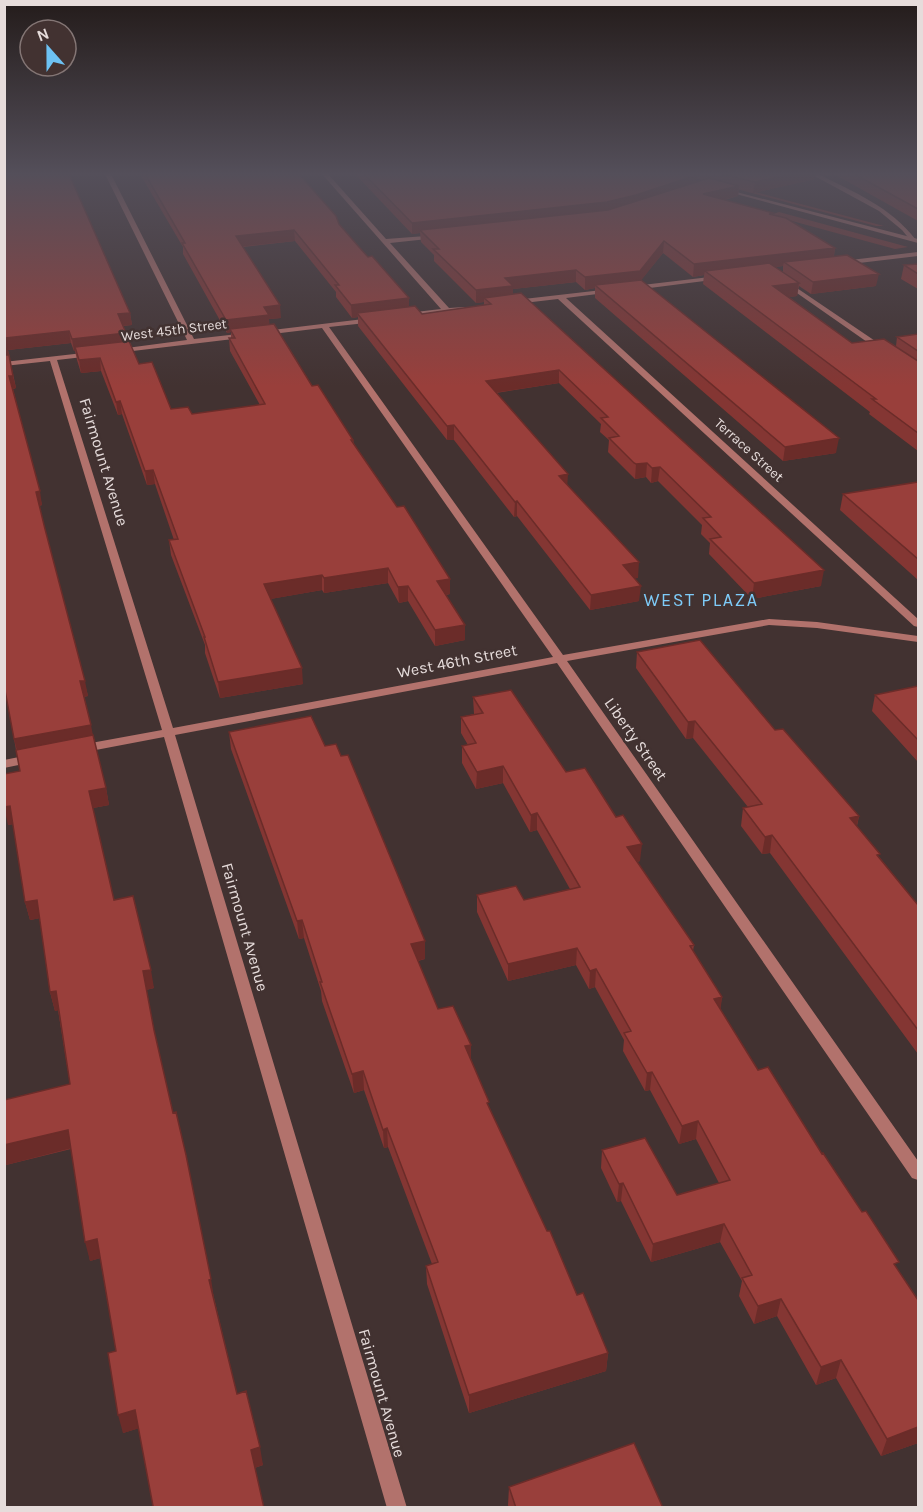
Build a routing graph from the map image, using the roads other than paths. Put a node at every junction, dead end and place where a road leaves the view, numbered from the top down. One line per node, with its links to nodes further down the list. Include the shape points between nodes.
1 (143, 245): 16 (street)
2 (389, 245): 12 (street)
3 (918, 254): 4 (street)
4 (830, 265)
5 (724, 277): 7 (street)
6 (778, 277): 19 (street)
7 (630, 289)
8 (619, 290): 9 (street)
9 (560, 297): 10 (street); 22 (street, Terrace Street)
10 (504, 304)
11 (470, 308): 12 (street)
12 (447, 310): 13 (street)
13 (402, 316)
14 (380, 319): 15 (street, West 45th Street)
15 (324, 326): 16 (street, West 45th Street); 24 (street, Liberty Street)
16 (192, 342): 17 (street, West 45th Street)
17 (111, 352)
18 (99, 353): 20 (street, West 45th Street)
19 (893, 356)
20 (52, 359): 21 (street, West 45th Street); 25 (street, Fairmount Avenue)
21 (4, 364)
22 (918, 624)
23 (918, 639): 24 (street, West 46th Street, via 769,622)
24 (560, 659): 25 (street, West 46th Street); 29 (street, Liberty Street)
25 (169, 733): 26 (street, West 46th Street); 30 (street, Fairmount Avenue)
26 (73, 751)
27 (50, 755): 28 (street)
28 (4, 764)
29 (918, 1173)
30 (397, 1508)

